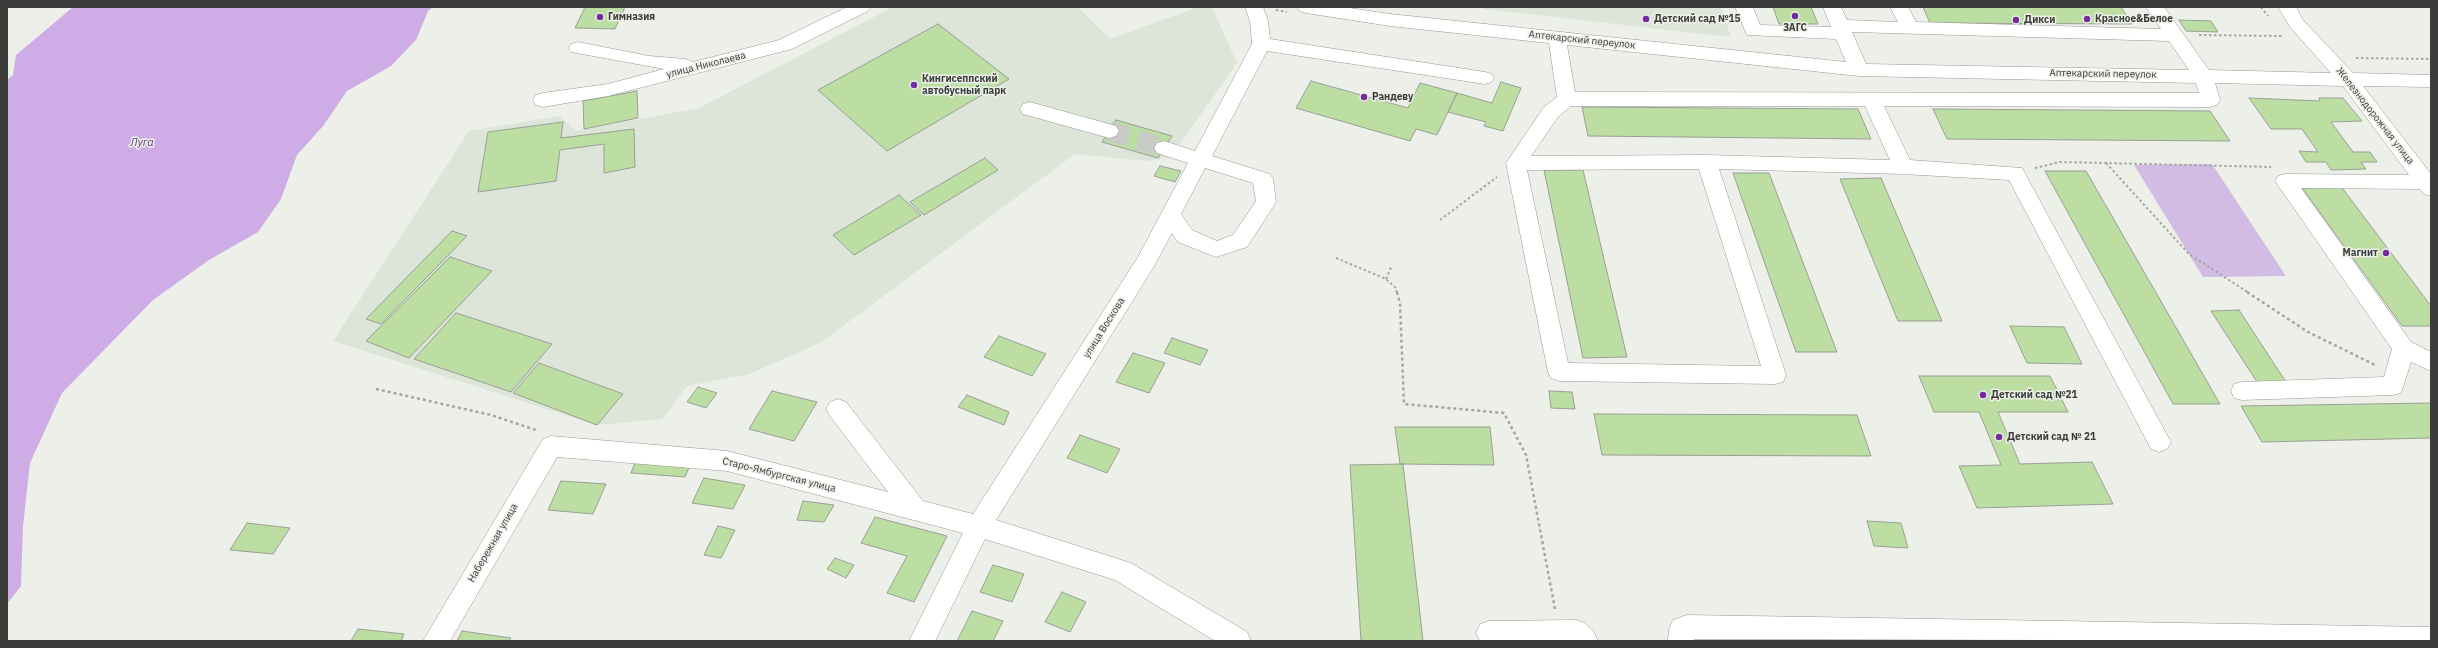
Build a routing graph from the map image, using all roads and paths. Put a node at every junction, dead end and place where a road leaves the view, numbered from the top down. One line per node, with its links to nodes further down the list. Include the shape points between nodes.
1 (862, 7): 19 (street, улица Николаева, via 785,45)
2 (1254, 7): 15 (street, via 1259,21)
3 (1306, 7): 9 (street, Аптекарский переулок)
4 (1744, 7): 11 (street, via 1753,31)
5 (1832, 7): 11 (street)
6 (1899, 7): 10 (street)
7 (2155, 7): 12 (street)
8 (2287, 7): 23 (street, Железнодорожная улица, via 2296,23)
9 (1390, 14): 14 (street, Аптекарский переулок)
10 (1910, 28): 11 (street); 12 (street)
11 (1842, 29): 20 (street)
12 (2174, 35): 13 (path); 21 (street)
13 (2283, 36)
14 (1557, 38): 20 (street, Аптекарский переулок); 25 (street)
15 (1261, 44): 22 (street); 31 (street, улица Воскова)
16 (578, 48): 19 (street, via 649,62)
17 (2348, 58): 18 (path)
18 (2431, 59)
19 (701, 66): 26 (street, улица Николаева, via 608,90)
20 (1859, 70): 21 (street, Аптекарский переулок)
21 (2202, 76): 23 (street, Аптекарский переулок); 27 (street, via 2210,100)
22 (1485, 78)
23 (2347, 78): 24 (street, Аптекарский переулок); 38 (street, Железнодорожная улица)
24 (2431, 81)
25 (1567, 99): 27 (street); 33 (street, via 1551,112)
26 (543, 100)
27 (1872, 100): 35 (street)
28 (1030, 109): 29 (street)
29 (1109, 131)
30 (1164, 148): 31 (street)
31 (1201, 158): 39 (street, улица Воскова); 39 (street, via 1263,179 1266,202 1240,241 1216,249 1185,236)
32 (1707, 162): 33 (street); 33 (street, via 1776,375 1559,372); 35 (street)
33 (1516, 163): 40 (path)
34 (2106, 163): 36 (path); 37 (path, via 2060,162); 47 (path, via 2189,254 2308,332)
35 (1903, 167): 37 (street)
36 (2272, 167)
37 (2015, 172): 51 (street)
38 (2428, 186): 45 (street, via 2285,181)
39 (1171, 215): 54 (street, улица Воскова, via 1146,262)
40 (1440, 220)
41 (1336, 258): 43 (path)
42 (1392, 265): 43 (path)
43 (1386, 279): 55 (path, via 1396,288 1400,304 1404,404 1504,413 1526,455)
44 (2431, 347): 45 (street)
45 (2403, 348): 46 (street); 47 (street)
46 (2431, 362)
47 (2396, 376): 49 (street, via 2393,386)
48 (376, 389): 52 (path, via 491,415 535,429)
49 (2242, 390)
50 (838, 409): 53 (street)
51 (2159, 442)
52 (551, 446): 53 (street, Старо-Ямбургская улица, via 727,461); 58 (street, Набережная улица)
53 (916, 510): 54 (street, Старо-Ямбургская улица)
54 (979, 526): 59 (street, улица Воскова); 60 (street, Старо-Ямбургская улица, via 1122,571)
55 (1559, 632): 56 (street); 61 (street, via 1576,632)
56 (1489, 633)
57 (2431, 639): 62 (street, via 1687,627 1682,629)
58 (436, 641)
59 (922, 641)
60 (1238, 641)
61 (1585, 641)
62 (1681, 641)

